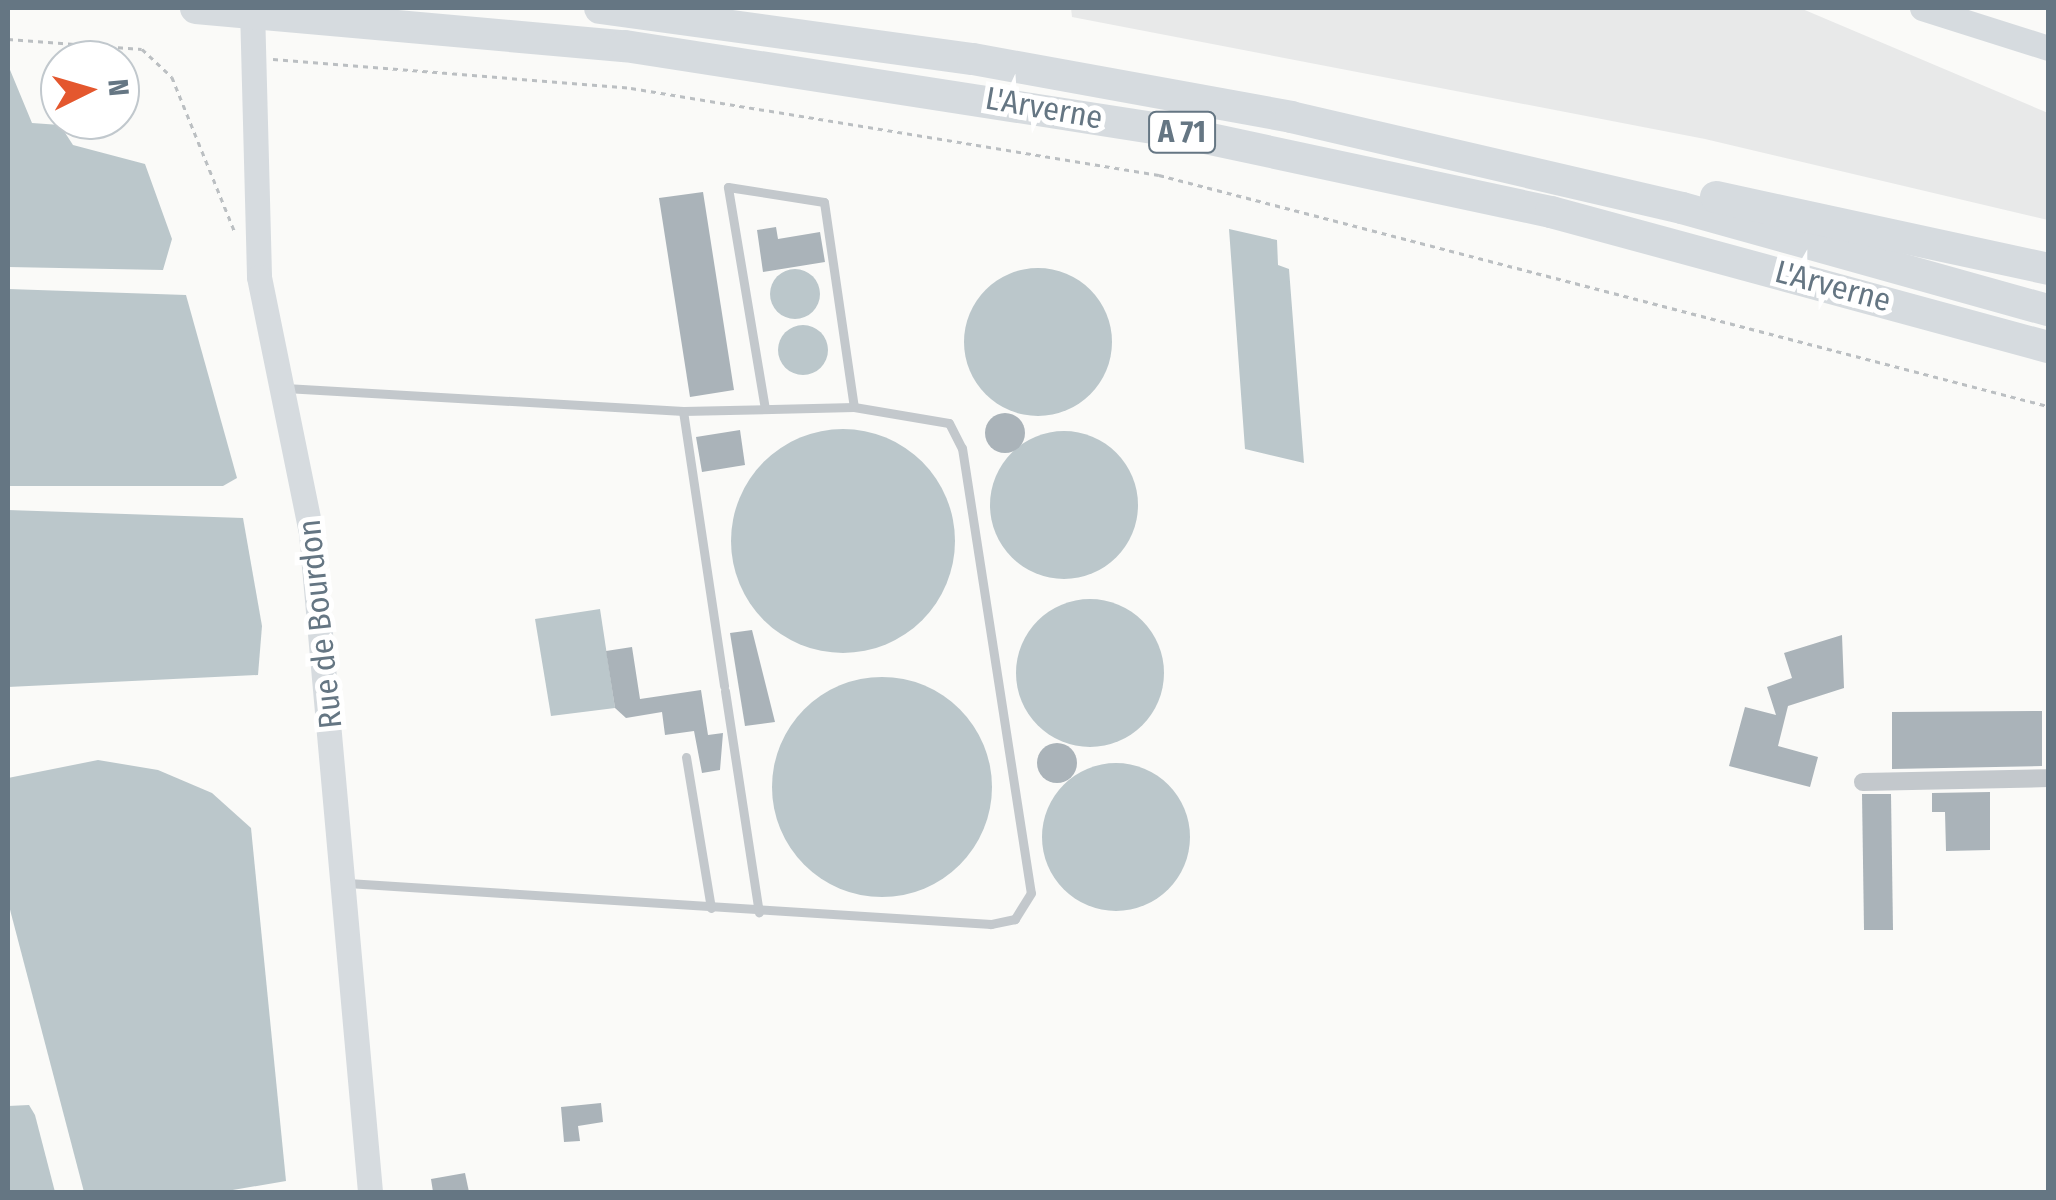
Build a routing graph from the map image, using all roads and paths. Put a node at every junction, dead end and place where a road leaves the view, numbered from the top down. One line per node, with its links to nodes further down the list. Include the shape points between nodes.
1 (199, 8): 13 (highway, L'Arverne / A 71, via 817,71 1173,130 1551,212)
2 (242, 8): 8 (main road, Rue de Bourdon)
3 (252, 8): 8 (main road, Rue de Bourdon)
4 (600, 8): 9 (highway, L'Arverne / A 71, via 1113,82)
5 (1922, 8): 7 (main road)
6 (8, 39): 10 (path, via 142,48 172,77)
7 (2048, 48)
8 (249, 59): 14 (main road, Rue de Bourdon, via 259,277); 15 (path, via 490,71 997,143 1400,232)
9 (1624, 194): 11 (highway, via 1686,191); 12 (highway, L'Arverne / A 71)
10 (241, 243)
11 (2048, 269)
12 (2048, 310)
13 (2048, 347)
14 (284, 388): 18 (lane); 22 (main road, Rue de Bourdon, via 303,468)
15 (2048, 406)
16 (854, 407): 17 (lane); 17 (lane, via 824,202 728,187); 24 (lane, via 938,417 962,448 1032,893 1016,918 991,924)
17 (764, 409): 18 (lane)
18 (682, 411): 24 (lane)
19 (686, 758): 23 (lane)
20 (2048, 778): 21 (street)
21 (1863, 782)
22 (344, 882): 23 (lane); 25 (main road, Rue de Bourdon)
23 (711, 908): 24 (lane)
24 (758, 912)
25 (370, 1192)

